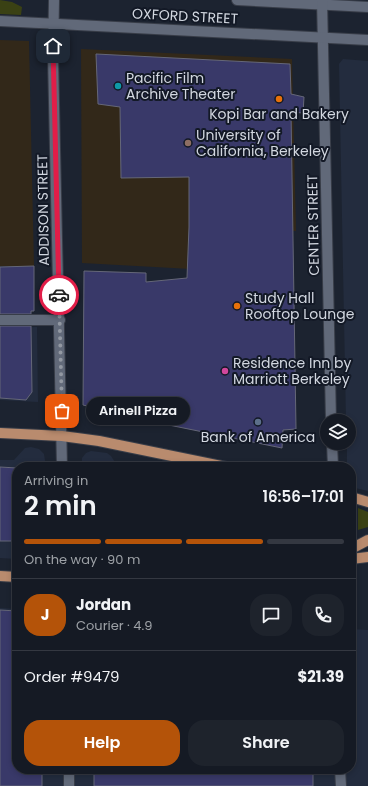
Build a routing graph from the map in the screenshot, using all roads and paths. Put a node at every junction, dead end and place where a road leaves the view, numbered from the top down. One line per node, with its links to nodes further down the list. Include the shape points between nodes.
1 (54, 0): 6 (street, ADDISON STREET)
2 (237, 0): 3 (street, OXFORD STREET)
3 (322, 2): 4 (street, OXFORD STREET); 7 (street, CENTER STREET)
4 (368, 8)
5 (0, 21): 6 (street, OXFORD STREET)
6 (54, 24): 7 (street, OXFORD STREET); 10 (street, ADDISON STREET)
7 (322, 37): 8 (street, OXFORD STREET); 11 (street, CENTER STREET)
8 (368, 40)
9 (0, 320): 10 (street)
10 (60, 320): 13 (street, ADDISON STREET)
11 (331, 414)
12 (0, 432): 13 (main road)
13 (62, 436): 15 (street, ADDISON STREET); 16 (main road, via 122,445)
14 (332, 450): 17 (street)
15 (62, 462)
16 (202, 462)
17 (332, 462)
18 (356, 498): 19 (main road)
19 (368, 502)
20 (368, 540): 21 (main road)
21 (356, 546)
22 (368, 557): 23 (main road)
23 (356, 558)
24 (0, 576): 25 (main road)
25 (12, 576)
26 (69, 774): 28 (street)
27 (340, 774): 29 (street)
28 (69, 786)
29 (341, 786)

